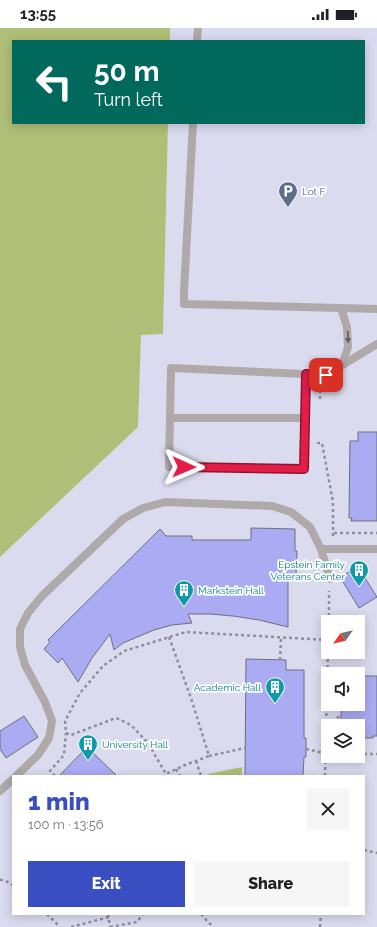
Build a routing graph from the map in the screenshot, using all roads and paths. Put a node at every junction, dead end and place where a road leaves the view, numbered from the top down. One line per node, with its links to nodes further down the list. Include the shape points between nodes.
1 (198, 28): 2 (lane)
2 (197, 40)
3 (193, 124): 4 (lane, via 184,304)
4 (341, 308): 5 (lane); 7 (lane, one-way to 7, via 347,327 348,347)
5 (377, 310)
6 (377, 344): 7 (lane)
7 (342, 365): 8 (lane, via 326,375)
8 (306, 374): 11 (lane, via 170,368); 12 (lane)
9 (320, 392): 10 (path)
10 (320, 400)
11 (170, 418): 12 (lane); 12 (lane, via 169,467 304,469)
12 (305, 418)
13 (319, 436): 14 (path, via 318,443 322,443 333,502 334,533)
14 (377, 533)
15 (322, 549): 16 (lane); 17 (lane); 37 (lane, via 310,527 291,512 272,506 165,502 143,508 123,519 42,596 28,613 20,629 20,647 25,665 52,721 49,738 38,755)
16 (377, 549)
17 (330, 579): 18 (path)
18 (329, 615)
19 (170, 637): 20 (path, via 186,632); 27 (path, via 124,651 103,666 80,693 65,721); 33 (path)
20 (281, 638): 21 (path); 23 (path)
21 (321, 640)
22 (328, 659): 25 (path)
23 (280, 660)
24 (341, 715): 26 (path)
25 (326, 719)
26 (336, 719)
27 (66, 733): 38 (path, via 64,755 50,771); 39 (path, via 71,735 116,718 131,725 148,744)
28 (245, 748): 33 (path)
29 (306, 749): 30 (path)
30 (321, 753)
31 (365, 754): 32 (path)
32 (377, 754)
33 (209, 756): 34 (path)
34 (196, 761): 36 (path); 41 (path)
35 (326, 763): 42 (path)
36 (176, 769): 39 (path); 40 (path)
37 (17, 775)
38 (54, 775)
39 (164, 775)
40 (179, 775)
41 (201, 775)
42 (325, 775)
43 (12, 780): 44 (lane)
44 (0, 791)
45 (365, 850): 46 (path)
46 (377, 853)
47 (0, 880): 48 (path)
48 (12, 884)
49 (48, 915): 54 (path)
50 (109, 915): 55 (path); 56 (path)
51 (142, 915): 56 (path, via 137,922)
52 (202, 915): 57 (path)
53 (321, 915): 58 (path)
54 (60, 927)
55 (71, 927)
56 (110, 927)
57 (214, 927)
58 (320, 927)

